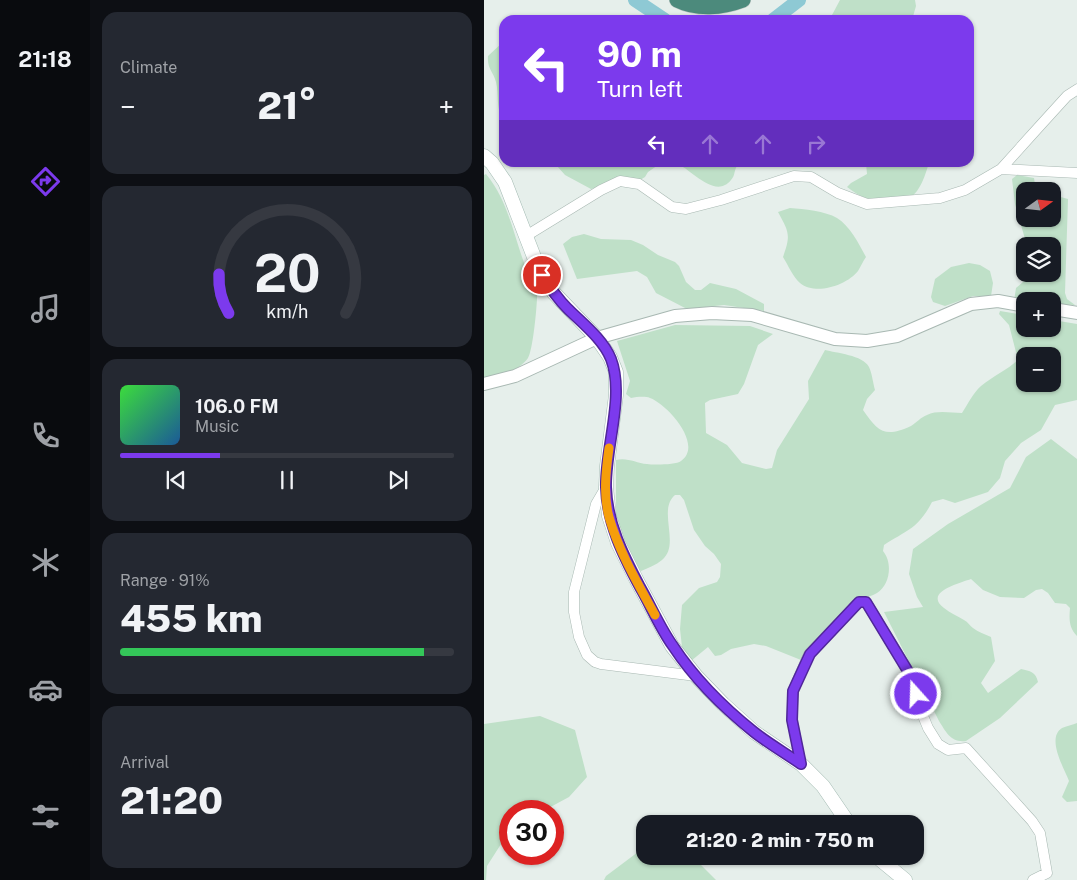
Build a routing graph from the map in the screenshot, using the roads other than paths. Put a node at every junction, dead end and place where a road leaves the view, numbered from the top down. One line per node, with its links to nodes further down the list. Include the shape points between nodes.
1 (677, 0): 2 (highway, via 704,8)
2 (742, 0)
3 (1077, 89): 5 (street)
4 (484, 156): 7 (main road, via 505,182)
5 (1001, 169): 6 (street); 7 (street, via 965,190 940,198 867,204 838,193 811,177 794,176 686,209 672,207 639,184 620,181)
6 (1077, 173)
7 (526, 236): 11 (main road, via 542,275 554,293)
8 (1016, 304): 11 (street, via 998,301 971,304 897,336 867,341 835,339 752,315 712,313 675,316)
9 (1061, 310): 10 (street)
10 (1077, 313)
11 (597, 338): 12 (street, via 515,376); 13 (main road, via 616,372)
12 (484, 384)
13 (606, 487): 14 (main road, via 609,516 618,543 672,646); 14 (street, via 596,504 574,592 574,612 583,649 600,664)
14 (696, 676): 15 (main road, via 754,732)
15 (801, 764): 16 (main road, via 823,786); 19 (street, via 792,720 793,691 810,654 850,610 859,602 866,602 912,678 921,711 938,744 948,750 966,748 1040,832 1047,873)
16 (843, 815)
17 (887, 865): 18 (main road)
18 (905, 880)
19 (1033, 880)

